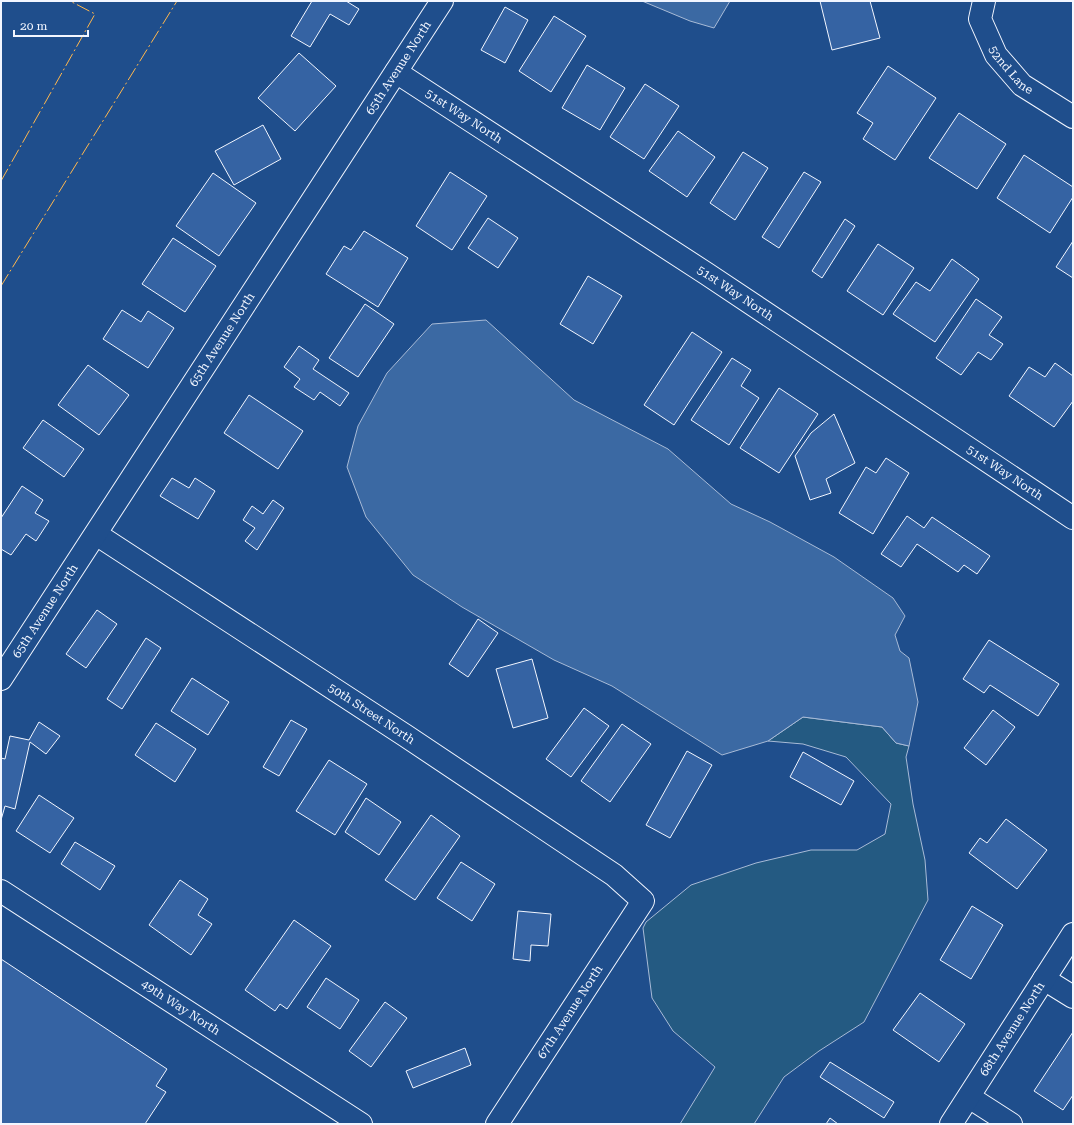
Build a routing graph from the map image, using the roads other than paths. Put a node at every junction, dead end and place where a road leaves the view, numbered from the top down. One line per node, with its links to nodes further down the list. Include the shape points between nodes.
1 (442, 1): 3 (street, 65th Avenue North)
2 (984, 1): 4 (street, 52nd Lane, via 980,19 996,55 1022,85)
3 (396, 72): 5 (street, 51st Way North, via 714,278); 6 (street, 65th Avenue North)
4 (1073, 117)
5 (1073, 518)
6 (96, 534): 7 (street, 65th Avenue North); 9 (street, 50th Street North, via 601,866)
7 (1, 679)
8 (1, 891): 14 (street, 49th Way North)
9 (643, 901): 15 (street, 67th Avenue North)
10 (1073, 934): 11 (street, 68th Avenue North)
11 (1044, 979): 12 (street); 13 (street, 68th Avenue North)
12 (1073, 997)
13 (969, 1097): 16 (street, 68th Avenue North); 17 (street)
14 (361, 1124)
15 (497, 1124)
16 (951, 1124)
17 (1011, 1124)

